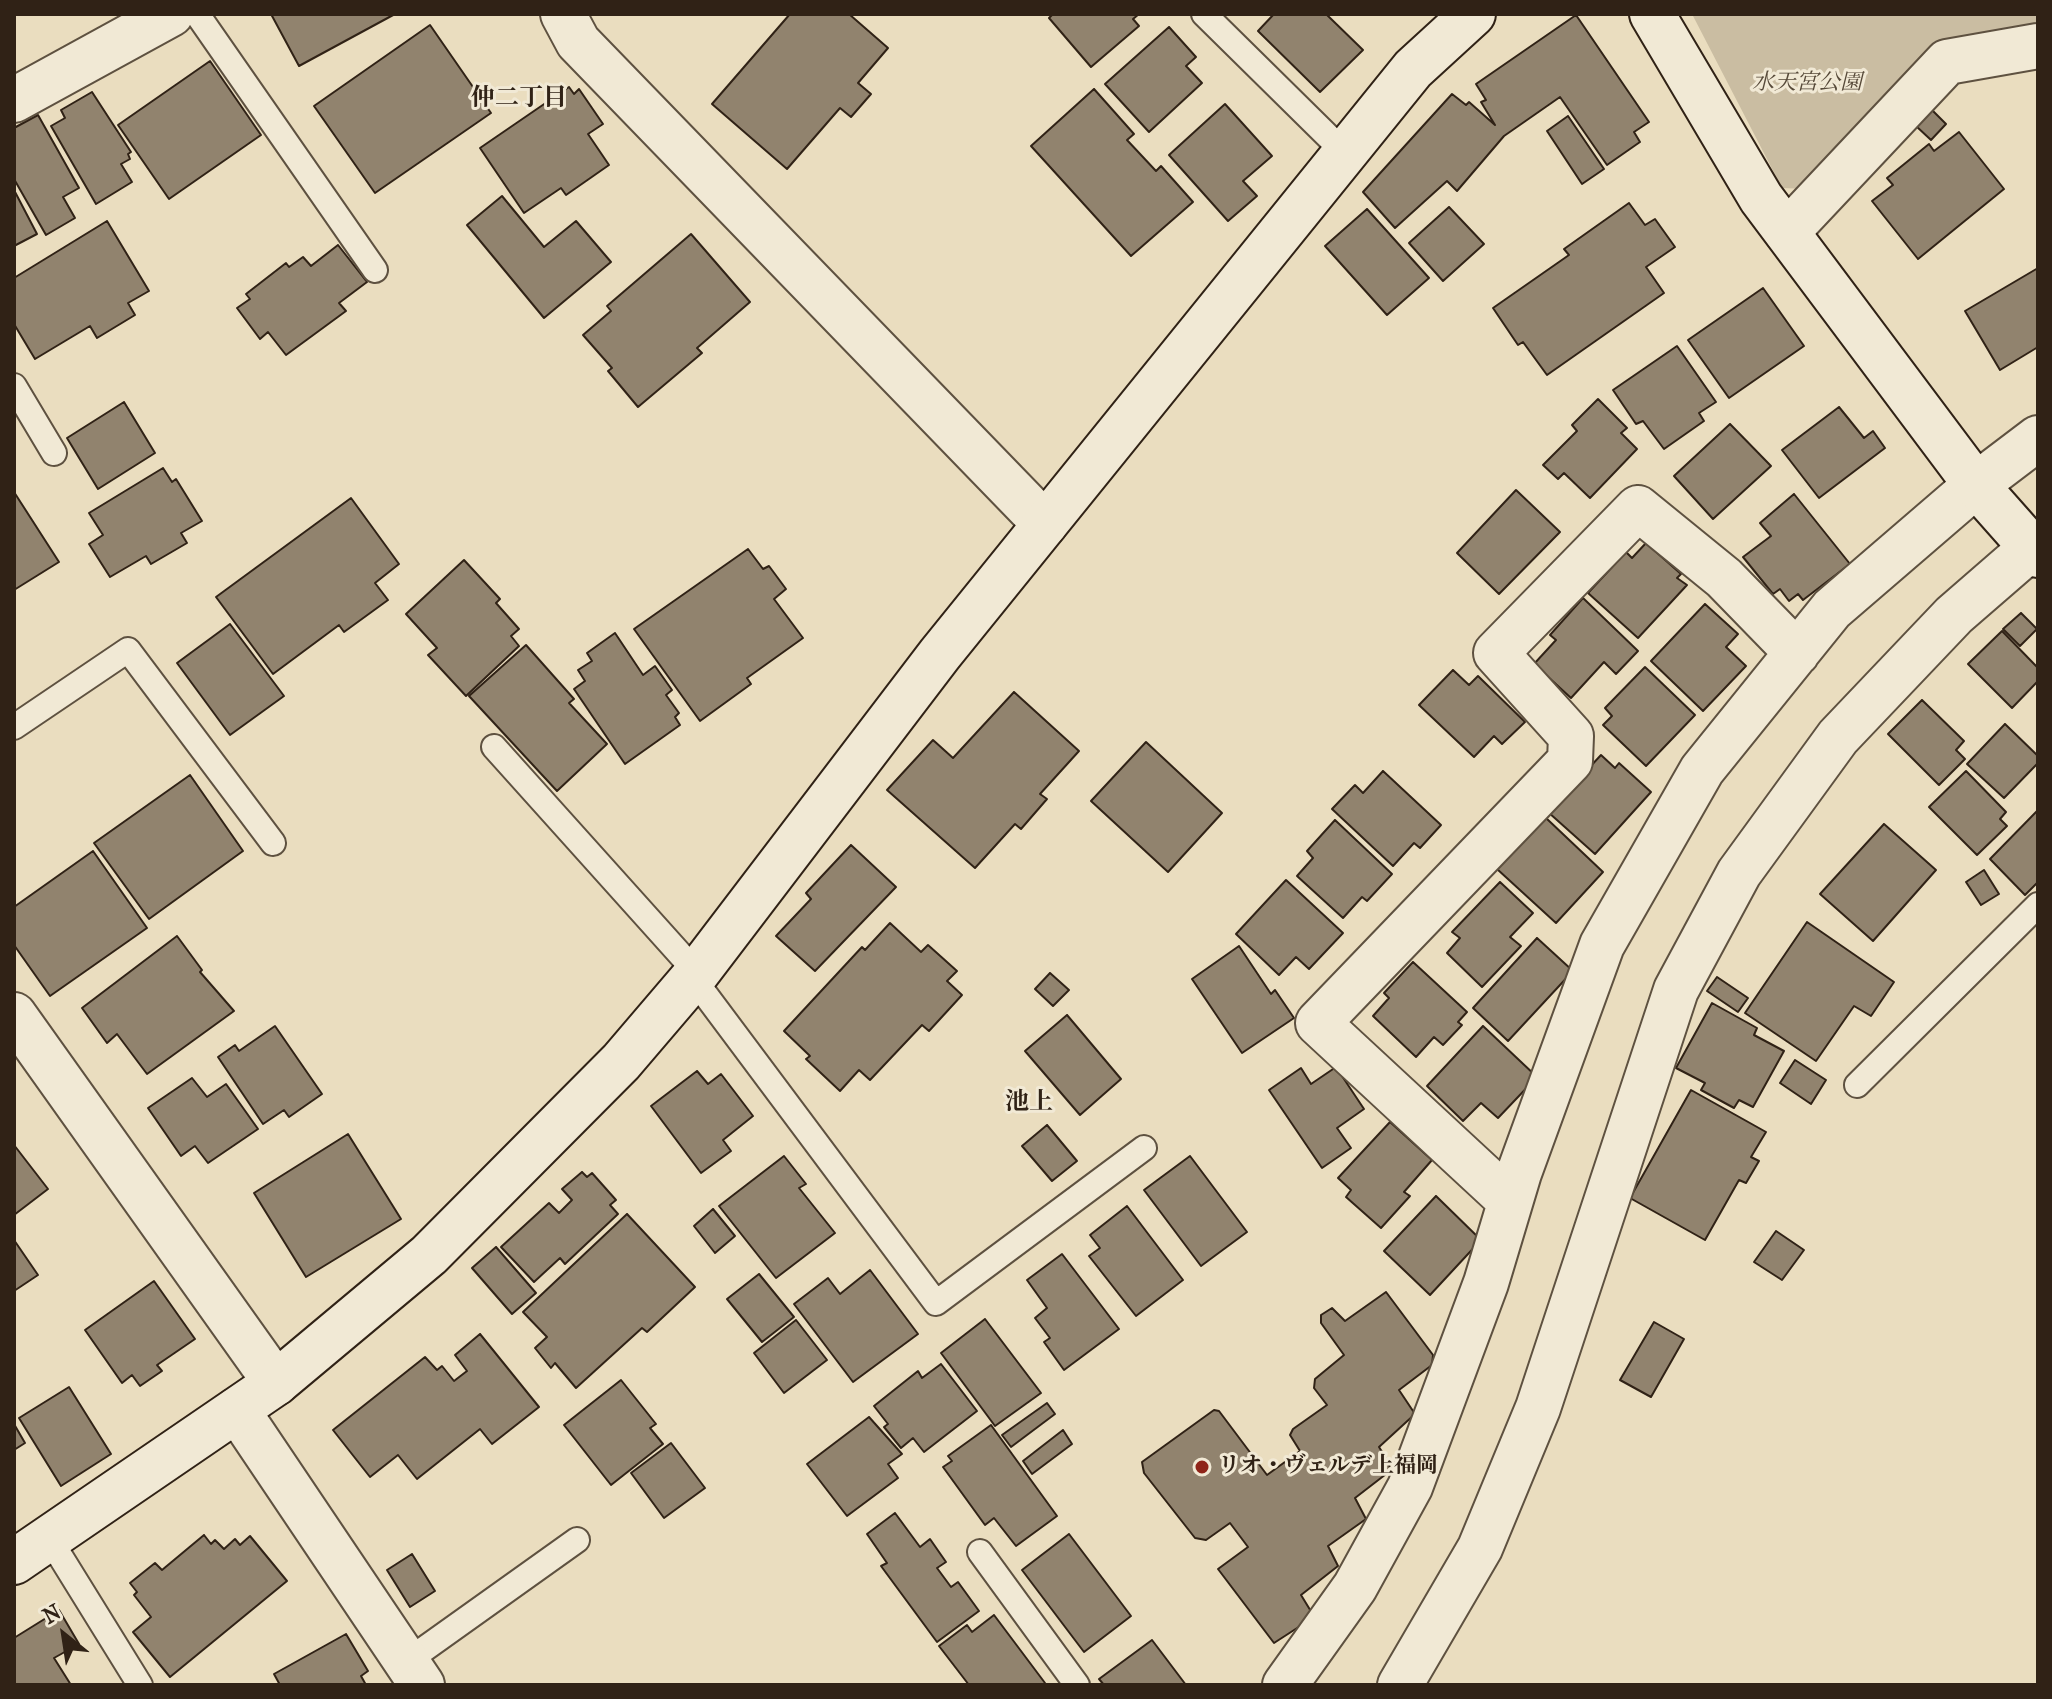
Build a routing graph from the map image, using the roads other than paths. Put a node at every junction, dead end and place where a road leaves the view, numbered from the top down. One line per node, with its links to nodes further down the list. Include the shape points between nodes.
1 (171, 14): 8 (street)
2 (197, 14): 11 (lane)
3 (563, 14): 16 (street, via 578,42)
4 (1204, 14): 9 (lane)
5 (1473, 14): 9 (street, via 1413,69)
6 (1652, 14): 10 (street, via 1761,198)
7 (2038, 46): 10 (street, via 1947,62)
8 (14, 100)
9 (1345, 153): 16 (street)
10 (1787, 232): 15 (street)
11 (375, 270)
12 (14, 386): 14 (lane)
13 (2038, 438): 15 (street)
14 (54, 453)
15 (1976, 485): 17 (street); 18 (street, via 1832,609)
16 (1045, 524): 23 (street)
17 (2036, 548): 38 (street, via 1954,615 1838,737 1739,873 1676,990 1538,1408 1480,1548)
18 (1797, 653): 27 (street, via 1702,770 1602,945); 27 (street, via 1724,578 1638,508 1496,653 1571,736 1570,761 1318,1023)
19 (14, 727): 21 (lane, via 128,650)
20 (494, 747): 23 (lane)
21 (273, 843)
22 (2038, 905): 25 (lane)
23 (695, 975): 26 (lane, via 936,1303); 28 (street, via 621,1062 429,1255)
24 (14, 1015): 28 (street)
25 (1857, 1085)
26 (1144, 1148)
27 (1510, 1201): 37 (street, via 1486,1283 1410,1487 1355,1587)
28 (276, 1383): 29 (street)
29 (237, 1410): 30 (street); 34 (street)
30 (49, 1538): 33 (street); 35 (lane)
31 (577, 1540): 34 (lane)
32 (980, 1552): 36 (lane)
33 (14, 1562)
34 (414, 1674)
35 (140, 1685)
36 (1077, 1685)
37 (1285, 1685)
38 (1400, 1685)

